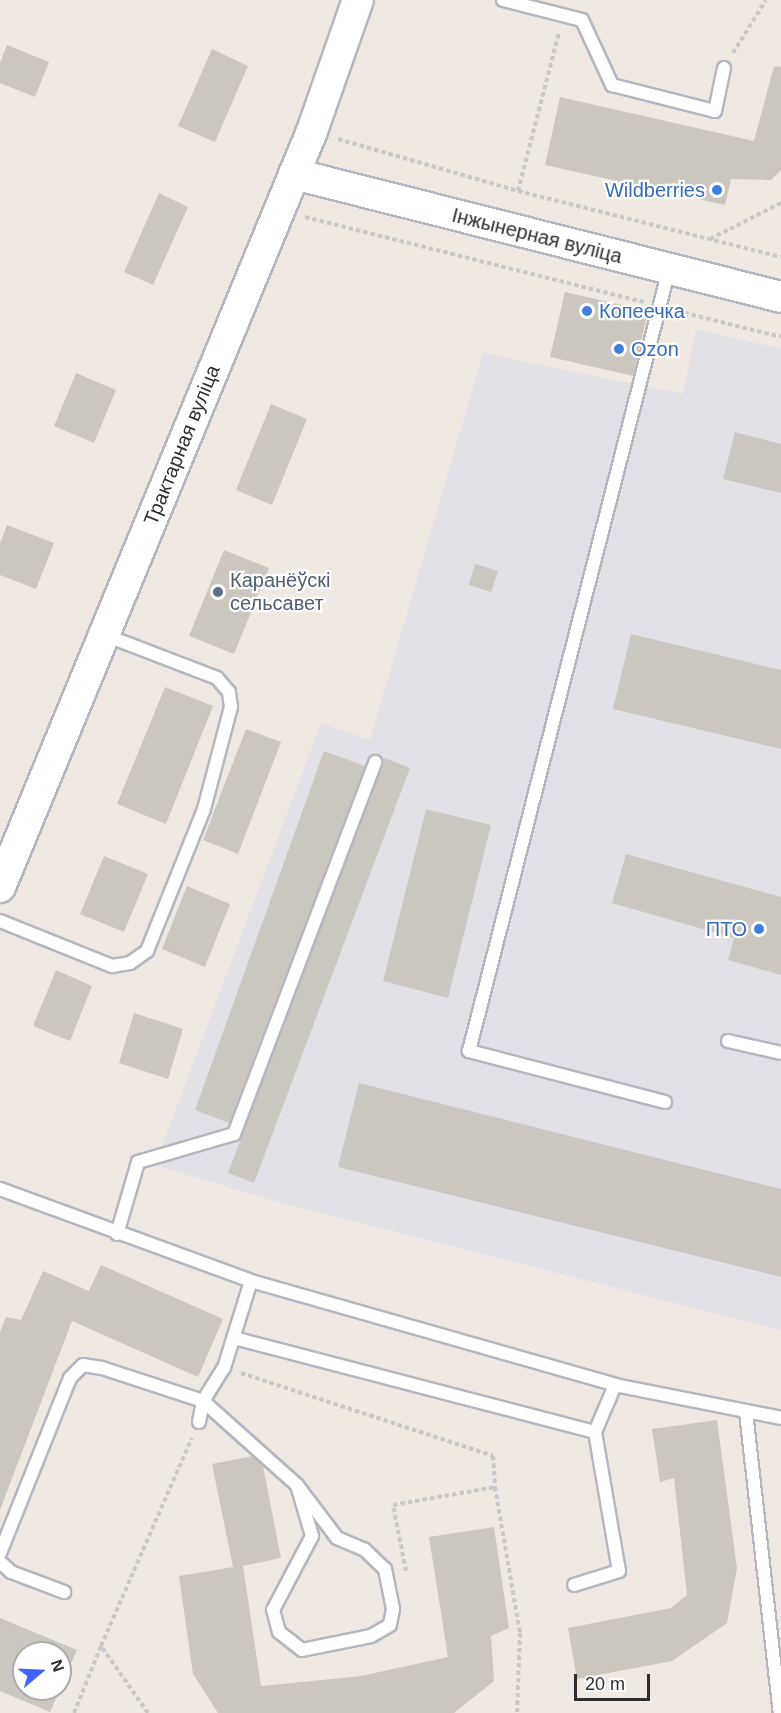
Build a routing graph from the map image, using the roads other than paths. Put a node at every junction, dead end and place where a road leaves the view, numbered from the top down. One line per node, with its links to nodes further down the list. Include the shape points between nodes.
1 (358, 0): 4 (street, Трактарная вуліца)
2 (503, 0): 3 (lane, via 582,20 612,85 715,111)
3 (724, 68)
4 (294, 174): 5 (street, Інжынерная вуліца); 7 (street, Трактарная вуліца)
5 (669, 269): 6 (street, Інжынерная вуліца); 13 (lane, via 469,1051)
6 (781, 297)
7 (104, 634): 9 (street, Трактарная вуліца); 10 (lane, via 218,678 229,692 231,707 204,809 147,951 130,963 112,966)
8 (375, 762): 15 (lane, via 234,1134 138,1162)
9 (0, 887)
10 (0, 921)
11 (728, 1041): 12 (lane)
12 (781, 1053)
13 (665, 1102)
14 (0, 1189): 15 (lane)
15 (117, 1234): 16 (lane)
16 (251, 1281): 17 (lane); 18 (lane)
17 (234, 1338): 19 (lane, via 224,1368); 23 (lane)
18 (615, 1385): 20 (lane); 23 (lane)
19 (203, 1401): 22 (lane); 24 (lane); 25 (lane, via 83,1365 70,1378)
20 (746, 1412): 21 (lane); 29 (lane)
21 (781, 1418)
22 (199, 1422)
23 (595, 1432): 27 (lane, via 619,1571)
24 (297, 1485): 24 (lane, via 337,1538 365,1550 385,1569 393,1609 390,1625 371,1636 302,1650 279,1632 273,1610 312,1536)
25 (0, 1553)
26 (0, 1562): 28 (lane, via 11,1572)
27 (574, 1585)
28 (64, 1592)
29 (780, 1713)

